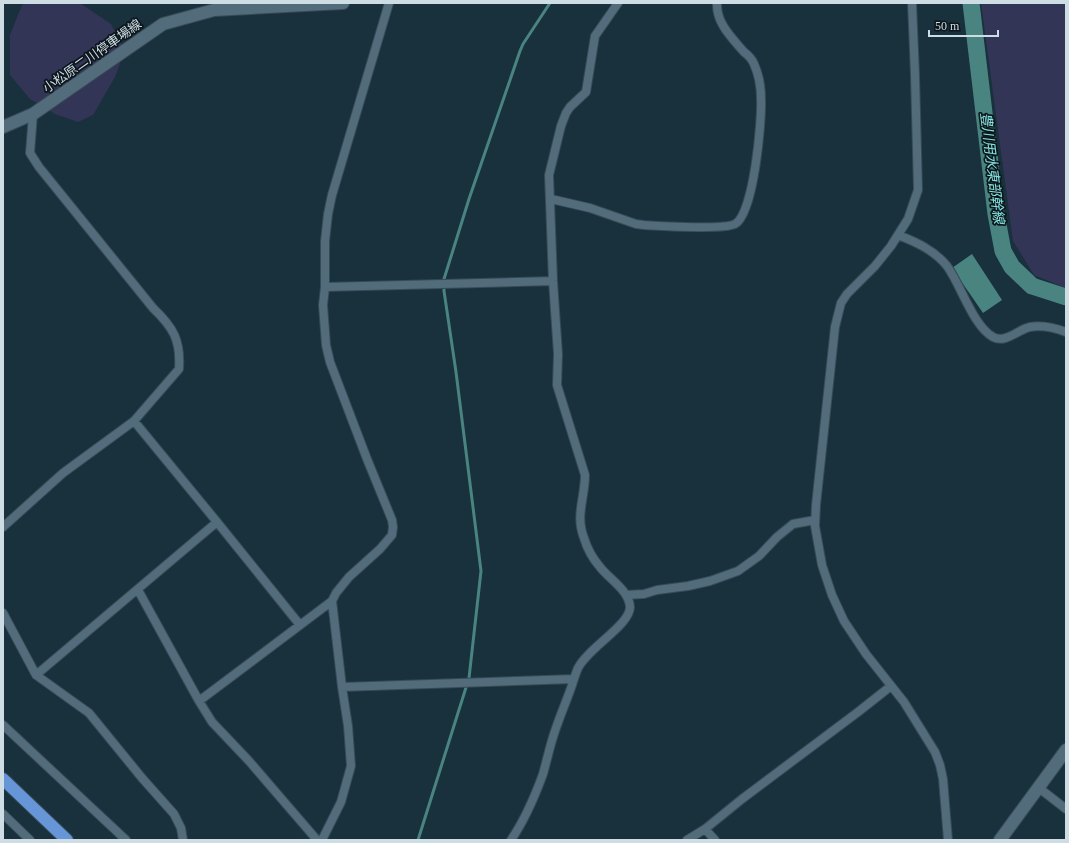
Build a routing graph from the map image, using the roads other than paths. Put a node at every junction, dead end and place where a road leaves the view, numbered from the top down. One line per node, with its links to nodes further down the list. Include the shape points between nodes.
1 (343, 3): 6 (main road, 小松原二川停車場線)
2 (389, 3): 12 (street, via 332,195 325,241)
3 (618, 3): 9 (street, via 595,36 586,92 566,112 561,126 549,175)
4 (717, 3): 9 (street, via 721,21 728,33 753,61 759,76 761,100 757,163 750,193 742,216 737,222 729,226 644,225)
5 (912, 3): 10 (street, via 919,181 913,207)
6 (288, 4): 7 (main road, 小松原二川停車場線, via 214,10 163,24)
7 (33, 114): 8 (main road, 小松原二川停車場線); 14 (street, via 30,153 153,308 164,318 178,344 179,369)
8 (3, 127)
9 (550, 199): 11 (street)
10 (898, 235): 13 (street, via 922,245 946,265 979,322 992,337 1004,338 1029,327); 15 (street, via 875,266 841,303 835,327)
11 (553, 281): 12 (street); 19 (street, via 558,354 557,385 584,475 580,510 583,537 599,566)
12 (324, 287): 20 (street, via 326,345 330,362 392,520 392,535 380,550 349,577)
13 (1066, 332)
14 (134, 421): 16 (street); 17 (street, via 63,473)
15 (815, 520): 19 (street, via 794,524 759,556 738,571 688,586); 25 (street, via 818,547 832,595 844,621)
16 (217, 522): 18 (street); 22 (street)
17 (3, 527)
18 (138, 590): 23 (street); 27 (street)
19 (626, 595): 24 (street, via 630,607 628,617 594,648 578,667)
20 (332, 601): 22 (street); 26 (street)
21 (3, 613): 23 (street)
22 (300, 625): 27 (street)
23 (36, 676): 38 (street, via 89,713 174,814 181,828)
24 (574, 679): 26 (street); 41 (street, via 542,775)
25 (891, 686): 34 (street); 44 (street, via 935,752 943,779)
26 (342, 687): 40 (street, via 351,766 341,802)
27 (199, 701): 39 (street, via 212,722)
28 (3, 726): 37 (street)
29 (1066, 750): 31 (main road)
30 (3, 779): 36 (highway)
31 (1040, 788): 32 (street); 45 (main road)
32 (1066, 809)
33 (3, 814): 35 (street)
34 (705, 828): 42 (street); 43 (street)
35 (30, 840)
36 (67, 840)
37 (126, 840)
38 (183, 840)
39 (317, 840)
40 (322, 840)
41 (511, 840)
42 (687, 840)
43 (715, 840)
44 (948, 840)
45 (1000, 840)

